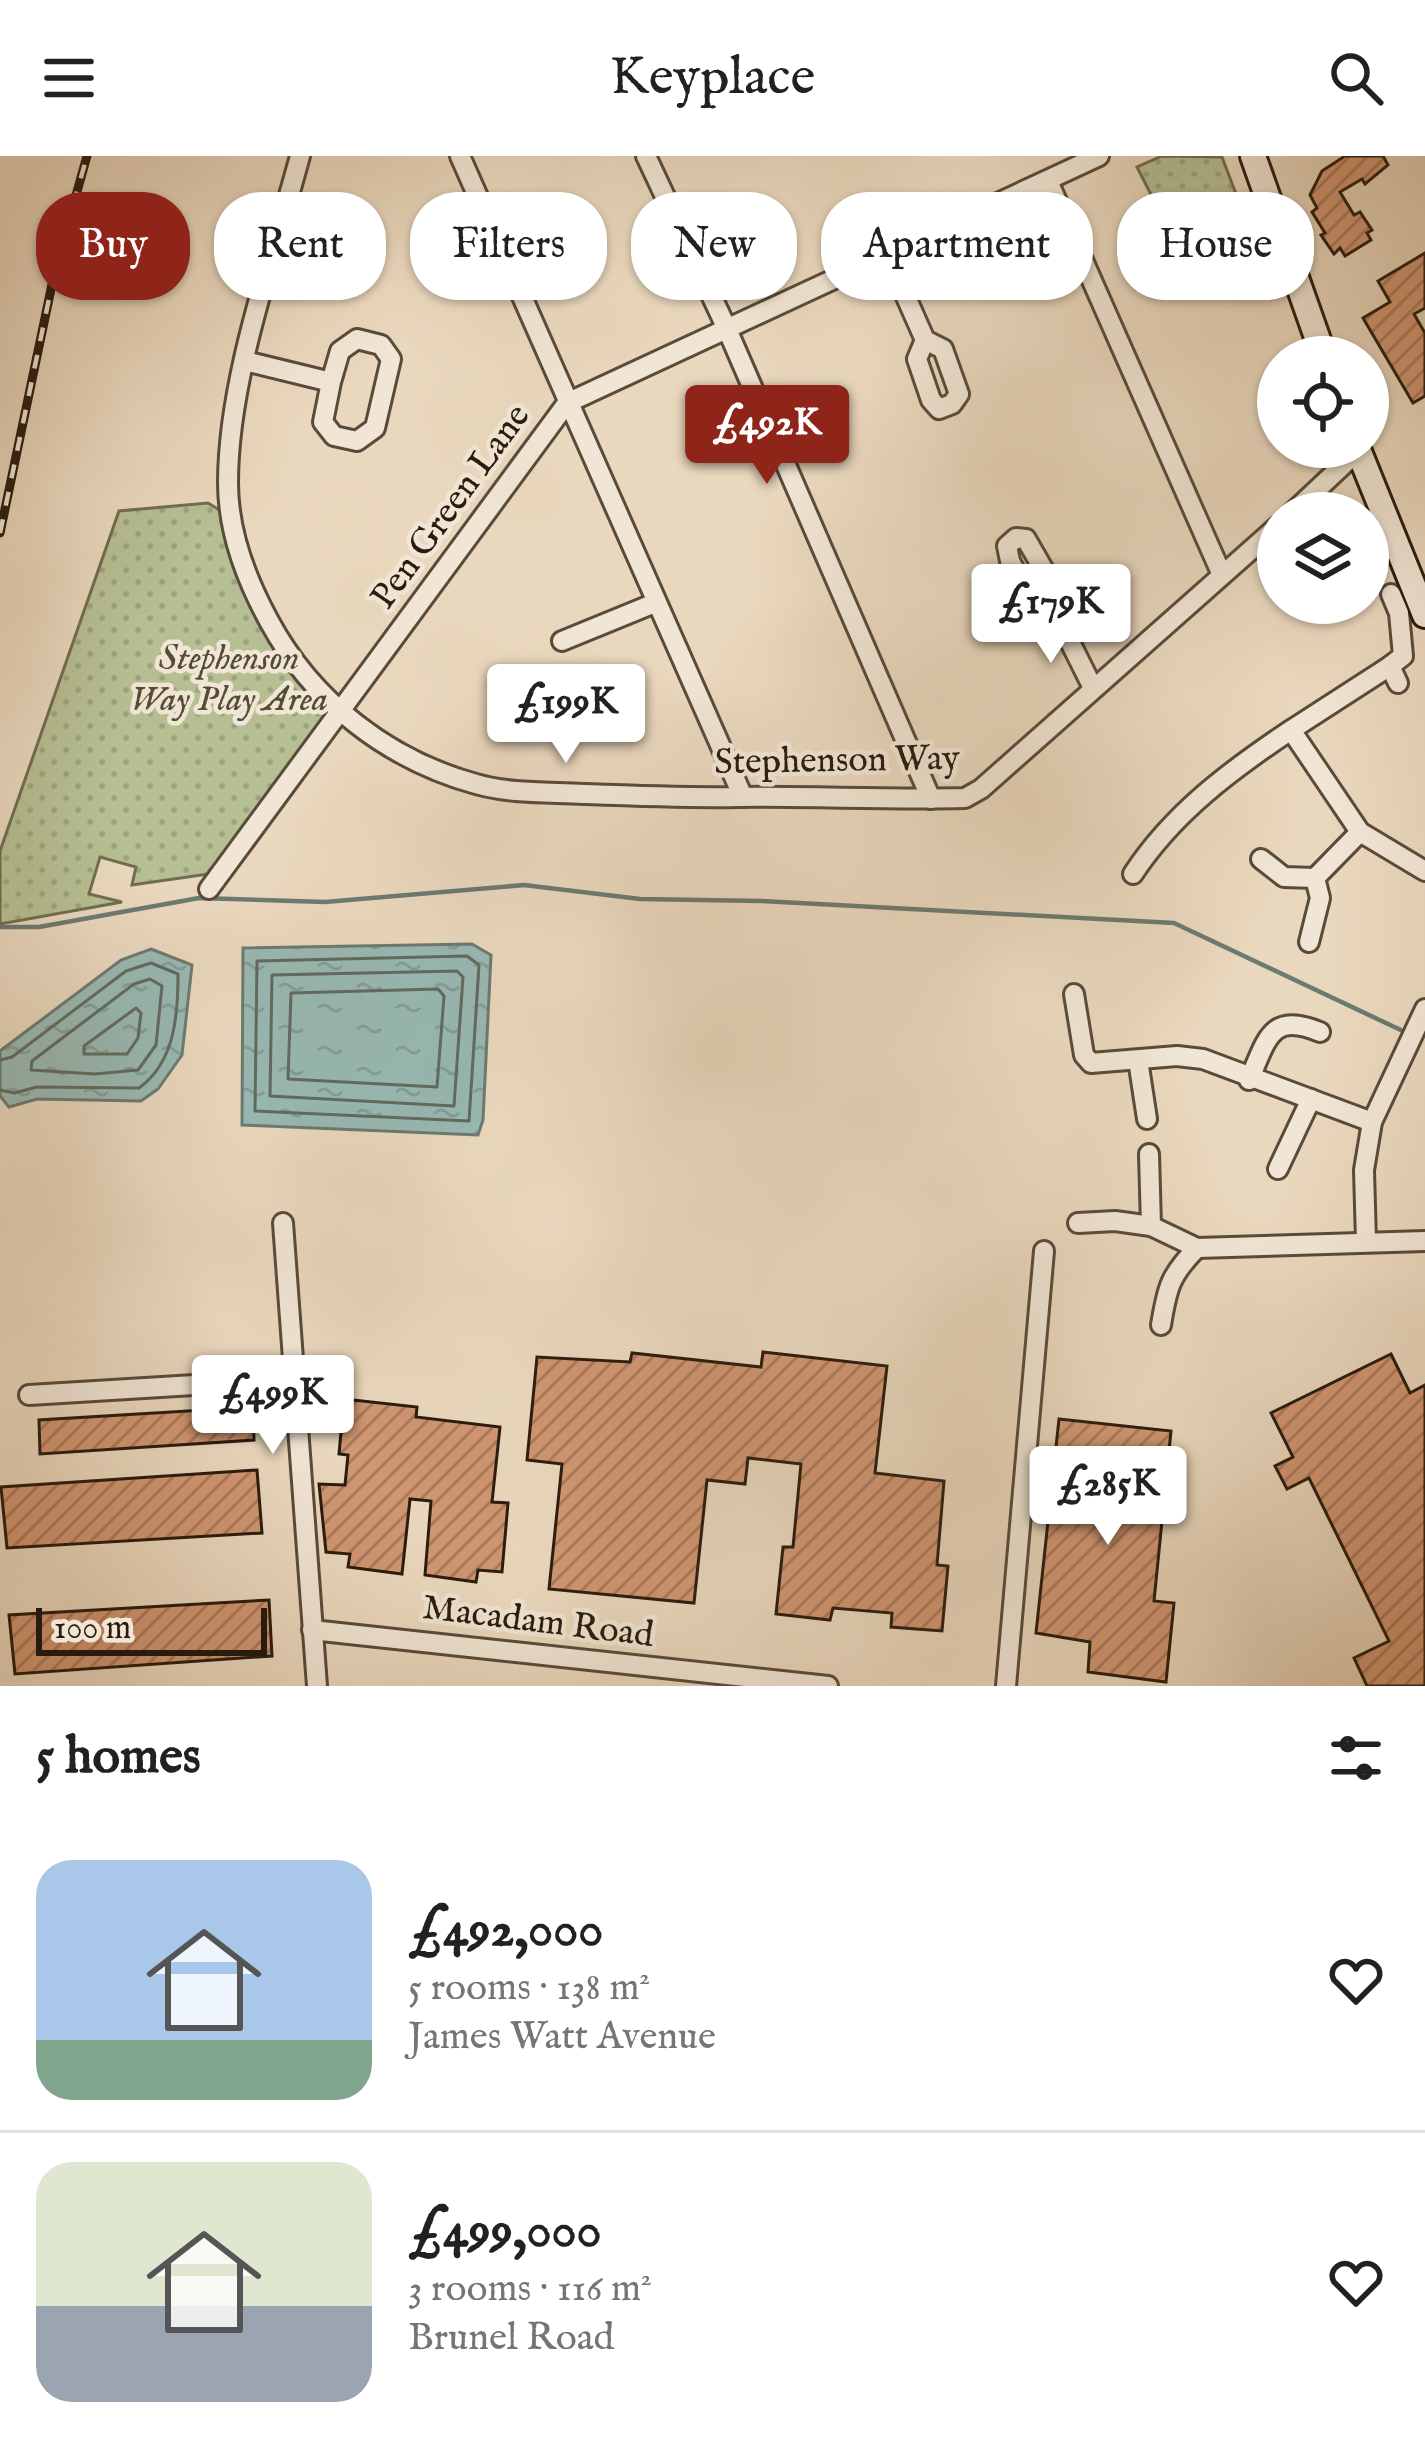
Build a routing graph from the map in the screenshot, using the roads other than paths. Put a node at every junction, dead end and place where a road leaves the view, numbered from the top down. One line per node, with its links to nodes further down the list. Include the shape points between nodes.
1 (300, 156): 13 (street, Stephenson Way)
2 (460, 156): 15 (street)
3 (646, 156): 10 (street)
4 (1099, 156): 6 (street, Pen Green Lane)
5 (1253, 156): 11 (street)
6 (1048, 181): 7 (street, Pen Green Lane); 20 (street)
7 (1024, 192)
8 (821, 285): 10 (street, Pen Green Lane)
9 (907, 300): 12 (street)
10 (728, 328): 15 (street, Pen Green Lane); 30 (street)
11 (1317, 336)
12 (925, 340)
13 (245, 362): 14 (street); 27 (street, Stephenson Way, via 228,482 239,554 283,647)
14 (331, 382): 14 (street, via 340,351 356,339 381,345 391,359 374,428 357,441 334,436 323,422)
15 (567, 404): 23 (street); 27 (street, Pen Green Lane)
16 (1338, 468): 18 (street)
17 (1366, 468): 24 (street)
18 (1314, 492)
19 (1257, 544): 20 (street, Stephenson Way)
20 (1222, 575): 26 (street, Stephenson Way)
21 (1390, 594): 28 (street, via 1403,656 1394,674)
22 (1050, 602): 26 (street)
23 (655, 603): 25 (street); 29 (street)
24 (1424, 613)
25 (562, 641)
26 (1093, 688): 30 (street, Stephenson Way, via 981,789)
27 (343, 711): 29 (street, Stephenson Way, via 395,751 478,785); 36 (street, Pen Green Lane)
28 (1291, 730): 31 (street); 34 (street, via 1179,816)
29 (743, 797): 30 (street, Stephenson Way)
30 (931, 799)
31 (1360, 832): 33 (street); 35 (street)
32 (1261, 859): 35 (street, via 1284,877)
33 (1425, 871)
34 (1133, 874)
35 (1315, 878): 37 (street, via 1320,898)
36 (209, 889)
37 (1309, 942)
38 (1074, 994): 41 (street, via 1091,1063)
39 (1425, 1009): 45 (street)
40 (1320, 1032): 42 (street, via 1289,1022 1278,1027)
41 (1138, 1060): 42 (street, via 1203,1059); 44 (street)
42 (1249, 1080): 43 (street)
43 (1311, 1100): 45 (street); 47 (street)
44 (1147, 1119)
45 (1372, 1122): 52 (street)
46 (1149, 1154): 50 (street)
47 (1278, 1168)
48 (283, 1223): 56 (street)
49 (1078, 1223): 50 (street)
50 (1151, 1226): 53 (street)
51 (1425, 1241): 52 (street)
52 (1366, 1242): 53 (street)
53 (1197, 1248): 55 (street, via 1174,1271)
54 (1044, 1251): 61 (street)
55 (1161, 1325)
56 (294, 1379): 57 (street); 58 (street)
57 (29, 1395)
58 (312, 1630): 59 (street); 60 (street, Macadam Road)
59 (317, 1686)
60 (828, 1686)
61 (1006, 1686)

